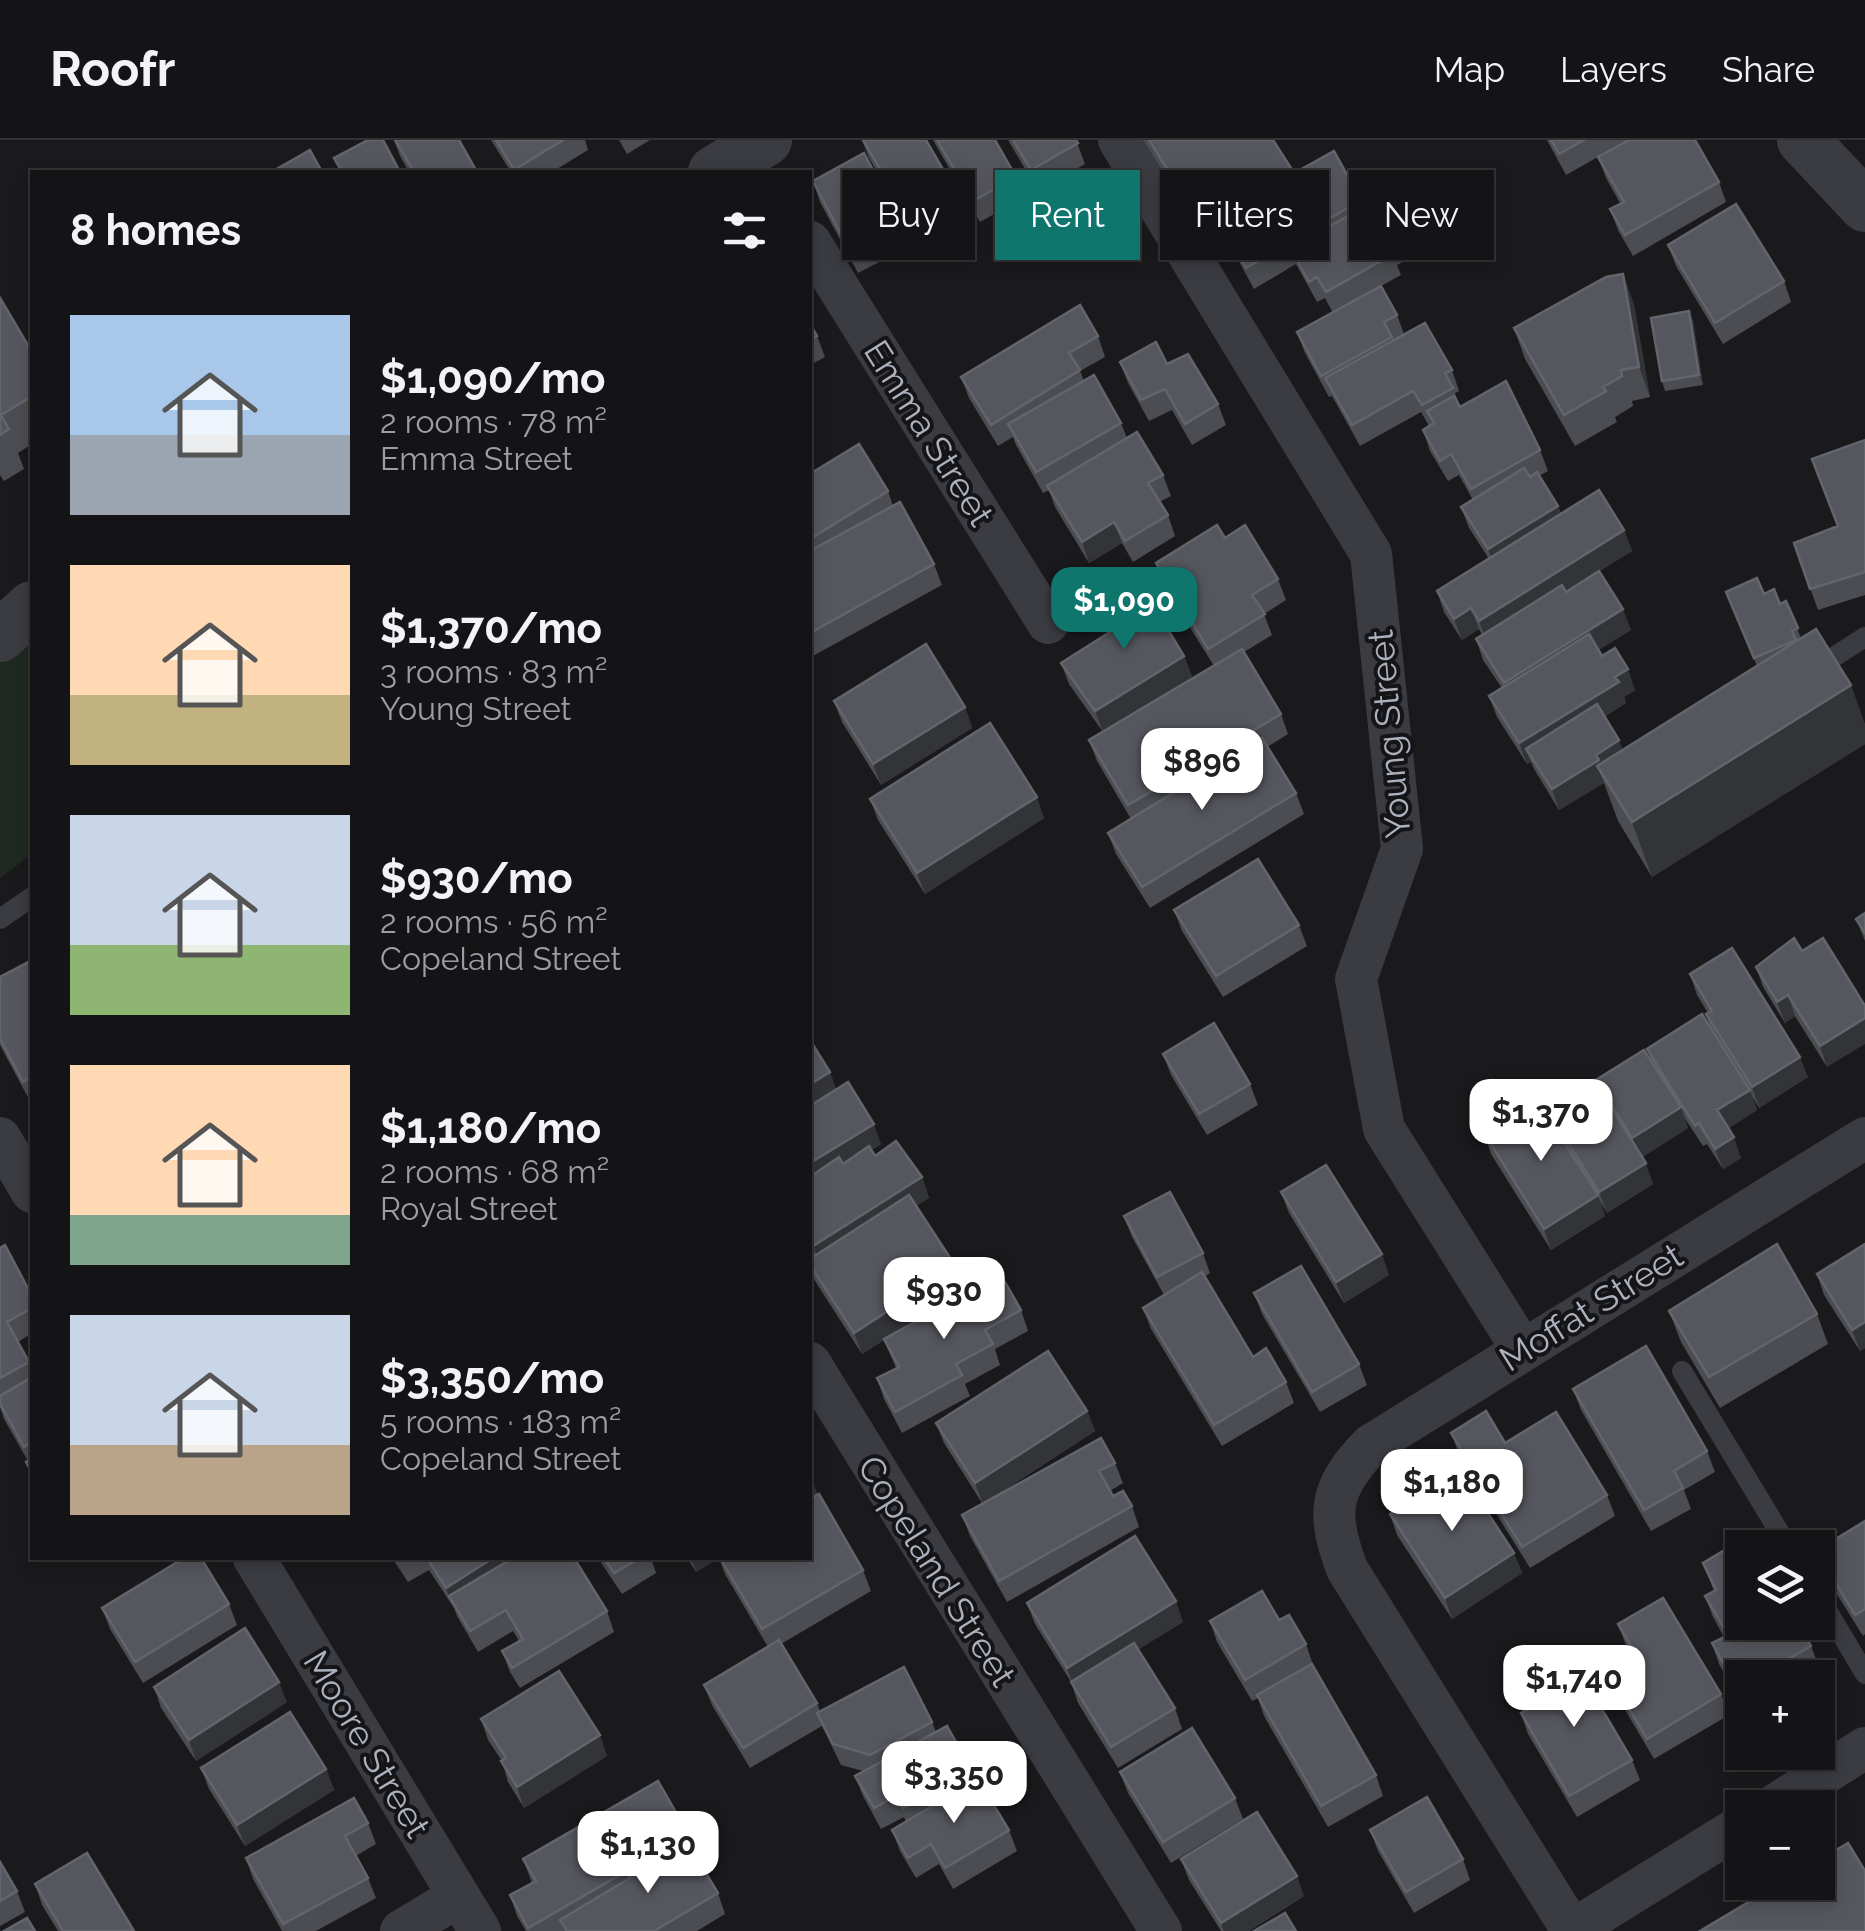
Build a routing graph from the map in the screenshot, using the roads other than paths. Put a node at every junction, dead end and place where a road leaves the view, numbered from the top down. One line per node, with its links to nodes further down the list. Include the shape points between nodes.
1 (1119, 140): 15 (street, Young Street, via 1371,554 1402,849 1356,979 1384,1130)
2 (1802, 140): 3 (street)
3 (1865, 206)
4 (812, 245): 6 (street, Emma Street)
5 (30, 608): 7 (street)
6 (1048, 623)
7 (0, 636)
8 (1865, 637): 9 (lane)
9 (1800, 678)
10 (30, 899): 11 (lane)
11 (0, 919)
12 (0, 1138): 14 (street)
13 (1865, 1138): 15 (street, Moffat Street)
14 (30, 1189)
15 (1522, 1349): 26 (street, Moffat Street, via 1371,1445 1334,1494 1333,1518 1347,1569)
16 (812, 1366): 28 (street, Copeland Street)
17 (1682, 1371): 18 (lane)
18 (1778, 1530)
19 (255, 1560): 25 (street, Moore Street)
20 (1835, 1624): 21 (lane)
21 (1865, 1674)
22 (1865, 1748): 23 (street)
23 (1798, 1790)
24 (1725, 1835): 26 (street)
25 (469, 1914): 27 (street)
26 (1588, 1926)
27 (402, 1931)
28 (1160, 1931)

